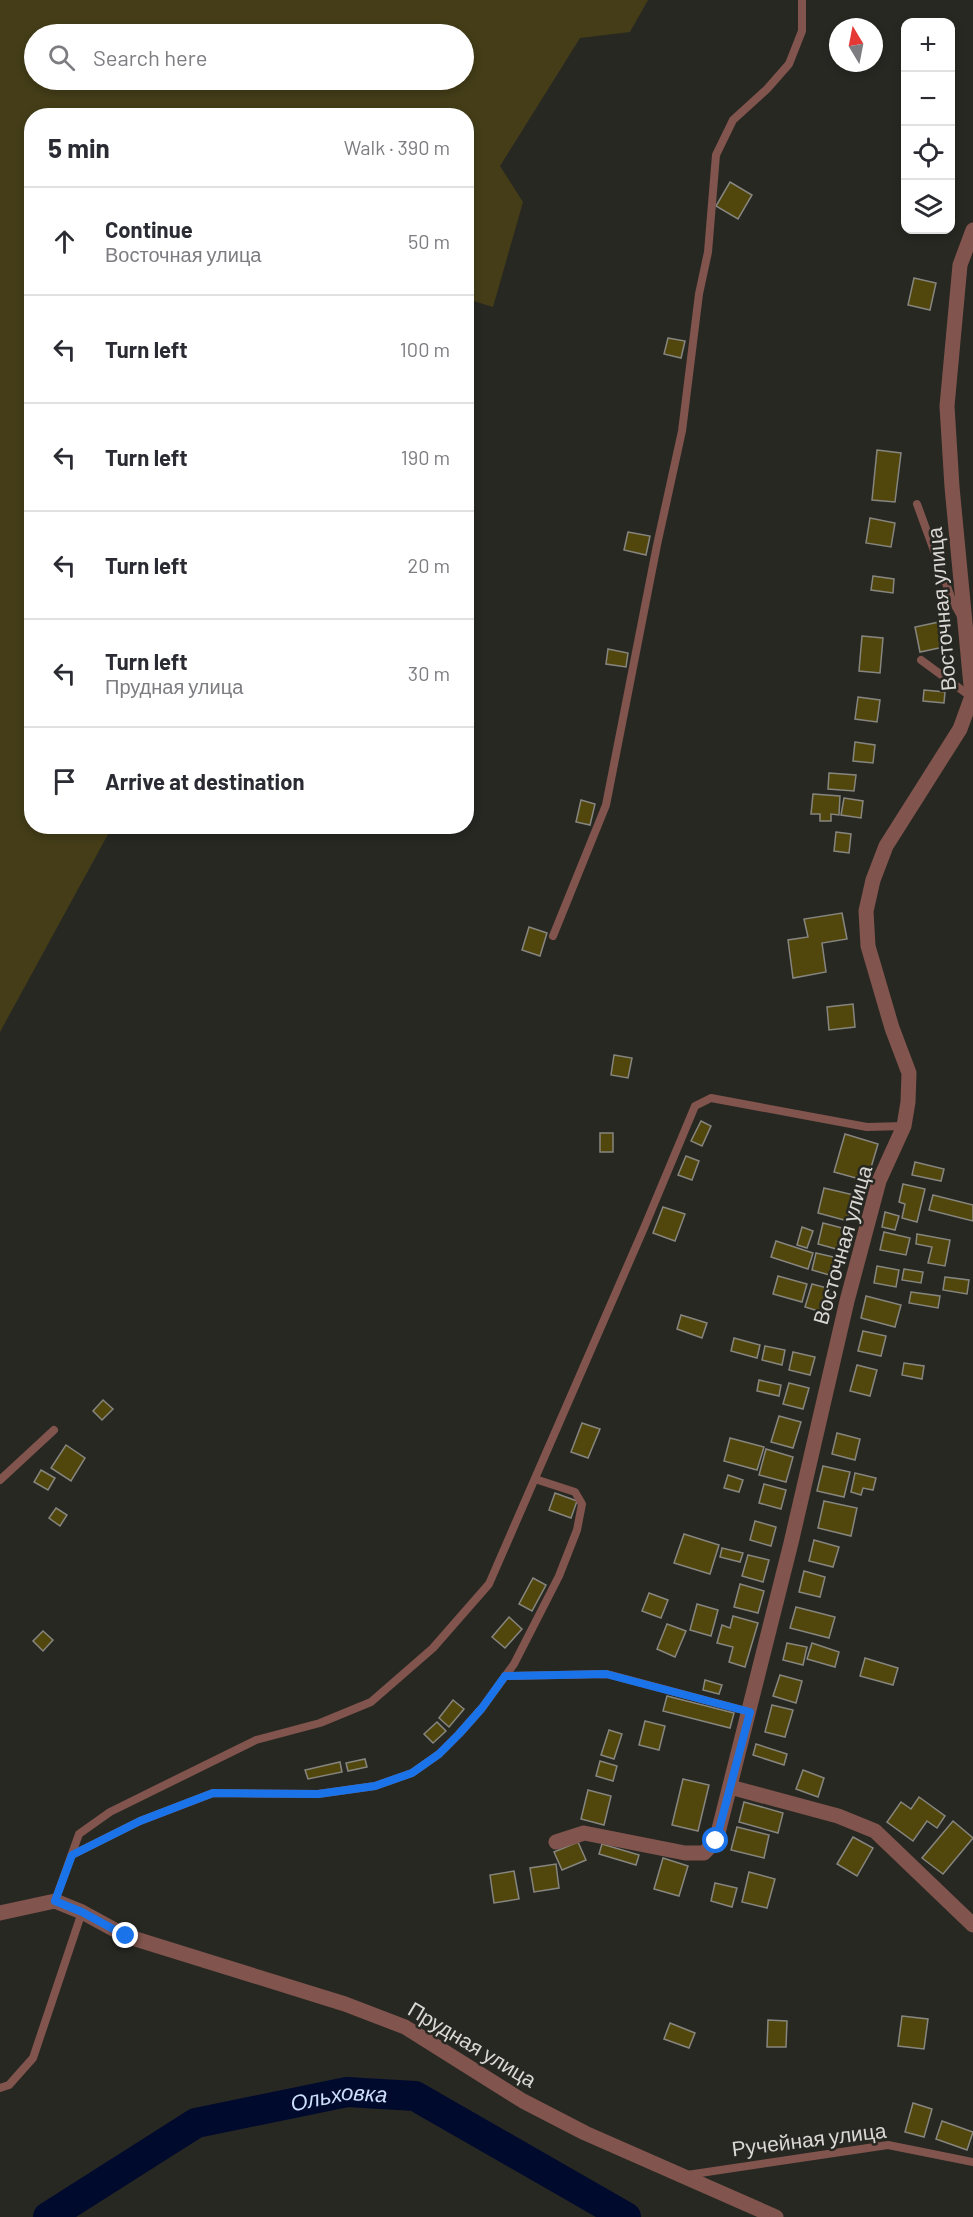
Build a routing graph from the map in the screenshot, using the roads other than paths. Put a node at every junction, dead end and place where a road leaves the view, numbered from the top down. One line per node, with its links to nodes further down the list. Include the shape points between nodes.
1 (802, 0): 7 (lane, via 802,31 789,64 733,120 716,155 708,252 682,431 606,806)
2 (973, 230): 4 (street, Восточная улица, via 960,264 948,406)
3 (917, 504): 4 (lane, via 952,600)
4 (966, 625): 6 (street, Восточная улица)
5 (921, 660): 6 (lane)
6 (972, 696): 8 (street, Восточная улица, via 960,729 886,846 866,911 868,946 909,1073)
7 (553, 936)
8 (904, 1126): 10 (lane, via 867,1127 711,1098 695,1106); 13 (street, Восточная улица, via 879,1181 847,1300)
9 (54, 1430): 11 (lane)
10 (535, 1479): 12 (lane, via 576,1492 582,1504 577,1530 559,1576); 16 (lane, via 489,1584 433,1648 371,1702 320,1723 256,1740 110,1812 80,1834)
11 (0, 1480)
12 (505, 1676): 13 (lane, via 606,1674); 16 (lane, via 459,1734 412,1773 375,1786 318,1794 213,1793 140,1821)
13 (750, 1712): 14 (street, Восточная улица)
14 (730, 1787): 15 (street, Восточная улица, via 716,1841 704,1853 685,1853 584,1833); 20 (street, via 838,1816 875,1831)
15 (556, 1842)
16 (72, 1855): 17 (lane)
17 (55, 1901): 18 (street, Прудная улица); 19 (street)
18 (82, 1912): 21 (lane, via 33,2058 9,2085); 23 (street, Прудная улица, via 126,1936 345,2004 405,2027 523,2101 585,2133)
19 (0, 1913)
20 (973, 1925)
21 (0, 2088)
22 (973, 2162): 23 (lane, Ручейная улица, via 888,2145)
23 (684, 2175): 24 (street, Прудная улица)
24 (776, 2217)

